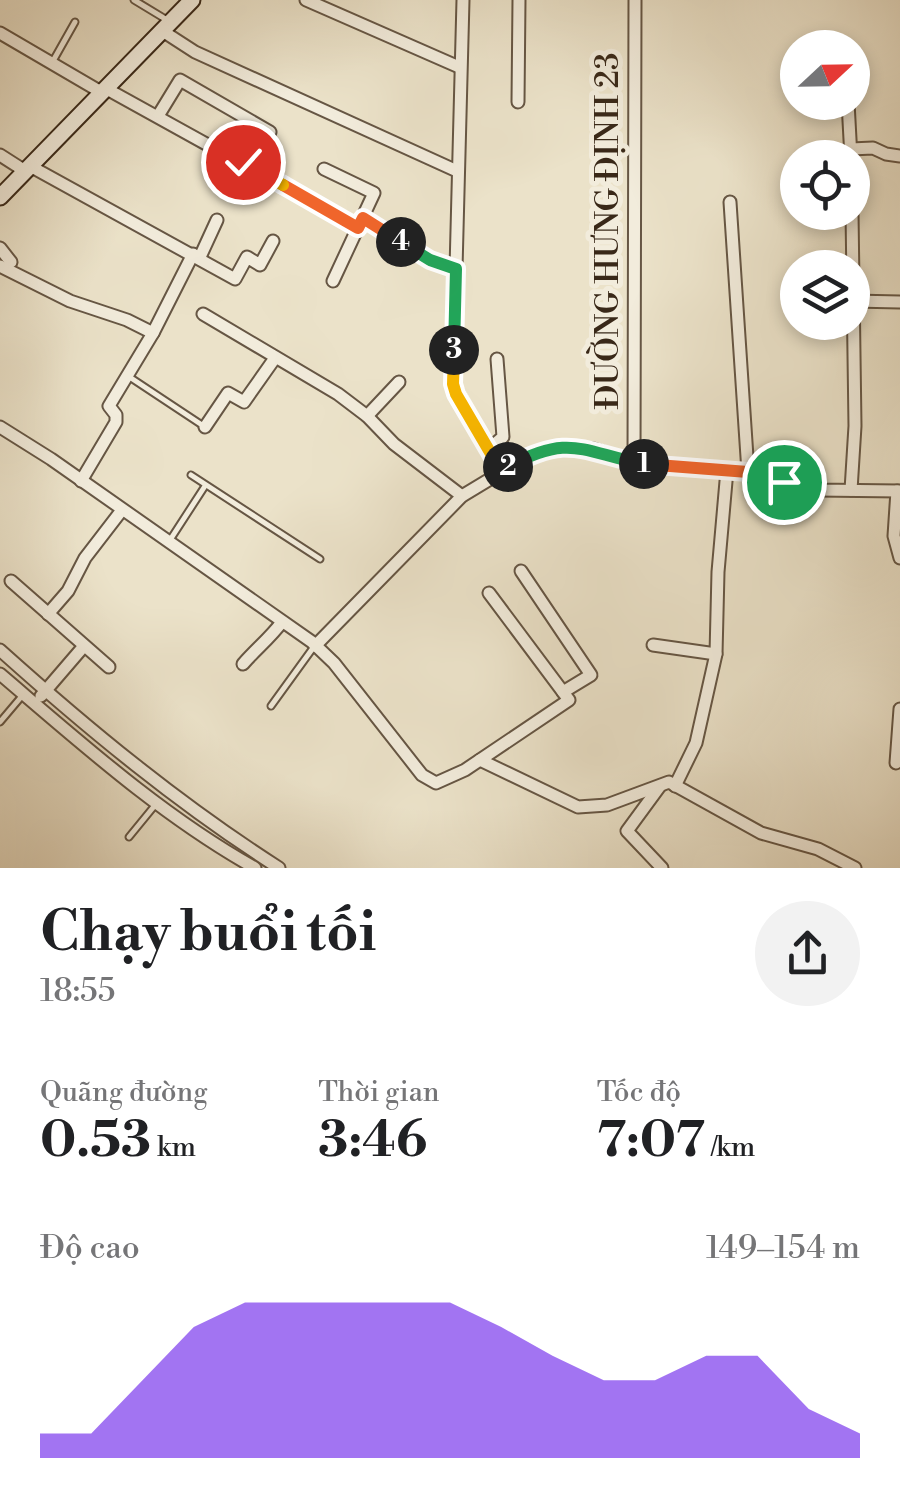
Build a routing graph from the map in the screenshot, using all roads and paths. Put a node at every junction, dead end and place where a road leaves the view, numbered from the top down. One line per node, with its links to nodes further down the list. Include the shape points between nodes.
1 (134, 0): 8 (lane)
2 (192, 0): 8 (street)
3 (306, 0): 11 (street)
4 (463, 0): 11 (street)
5 (519, 0): 13 (street)
6 (635, 0): 45 (street, ĐƯỜNG HƯNG ĐỊNH 23)
7 (75, 22): 10 (lane)
8 (166, 26): 12 (street); 21 (street, via 213,60)
9 (0, 33): 10 (street)
10 (52, 63): 12 (street)
11 (460, 67): 21 (street)
12 (103, 90): 14 (street); 19 (street)
13 (518, 102)
14 (158, 116): 15 (street, via 180,80); 25 (street)
15 (270, 132)
16 (870, 148): 18 (street)
17 (0, 155): 19 (street)
18 (900, 156)
19 (27, 168): 22 (street); 28 (street)
20 (324, 168): 25 (street, via 374,193)
21 (457, 171): 30 (street)
22 (0, 197)
23 (730, 202): 48 (street)
24 (217, 220): 28 (street)
25 (360, 223): 30 (street); 31 (street)
26 (273, 240): 28 (street, via 260,265 247,257 235,279)
27 (0, 248): 29 (street)
28 (196, 255): 35 (street)
29 (5, 264): 35 (street, via 70,301)
30 (456, 269): 44 (street, via 453,384)
31 (333, 281)
32 (870, 301): 33 (street)
33 (900, 302)
34 (203, 314): 37 (street)
35 (153, 333): 39 (street)
36 (854, 340): 52 (street)
37 (274, 358): 41 (street); 43 (street, via 244,402 228,393)
38 (497, 359): 44 (street, via 503,437)
39 (127, 376): 43 (lane); 50 (street, via 108,406 116,422)
40 (399, 382): 41 (street)
41 (367, 416): 54 (street)
42 (0, 427): 50 (street)
43 (205, 427)
44 (490, 448): 47 (street)
45 (634, 462): 46 (street); 47 (street, via 578,447 546,450)
46 (727, 470): 48 (street); 68 (street)
47 (501, 471): 54 (street)
48 (748, 472): 52 (street, via 816,490)
49 (191, 476): 51 (lane)
50 (81, 480): 55 (street)
51 (205, 486): 56 (lane); 58 (lane)
52 (851, 490): 53 (street)
53 (898, 491): 57 (street, via 894,536)
54 (462, 496): 65 (street)
55 (122, 510): 56 (street); 62 (street)
56 (168, 543): 63 (street)
57 (900, 558)
58 (320, 559)
59 (521, 571): 73 (street, via 591,675)
60 (12, 581): 62 (street)
61 (489, 593): 73 (street)
62 (48, 614): 64 (street)
63 (282, 622): 65 (street); 69 (street)
64 (84, 646): 70 (street); 72 (street)
65 (315, 646): 76 (lane); 79 (street, via 430,781 446,780)
66 (653, 646): 68 (street)
67 (0, 650): 72 (street)
68 (716, 654): 82 (street, via 696,743)
69 (243, 664)
70 (109, 667)
71 (0, 674): 74 (street)
72 (45, 690): 75 (street); 86 (street, via 174,796)
73 (563, 692): 79 (street, via 569,700)
74 (24, 694): 75 (street); 78 (lane)
75 (35, 703): 83 (street)
76 (271, 706)
77 (900, 709): 80 (street)
78 (0, 722)
79 (480, 760): 81 (street, via 578,807 607,805)
80 (896, 763)
81 (660, 786): 82 (street); 87 (street, via 627,832)
82 (675, 786): 88 (street, via 761,833)
83 (157, 802): 84 (lane); 85 (street)
84 (129, 837)
85 (255, 868)
86 (279, 868)
87 (662, 868)
88 (855, 868)

